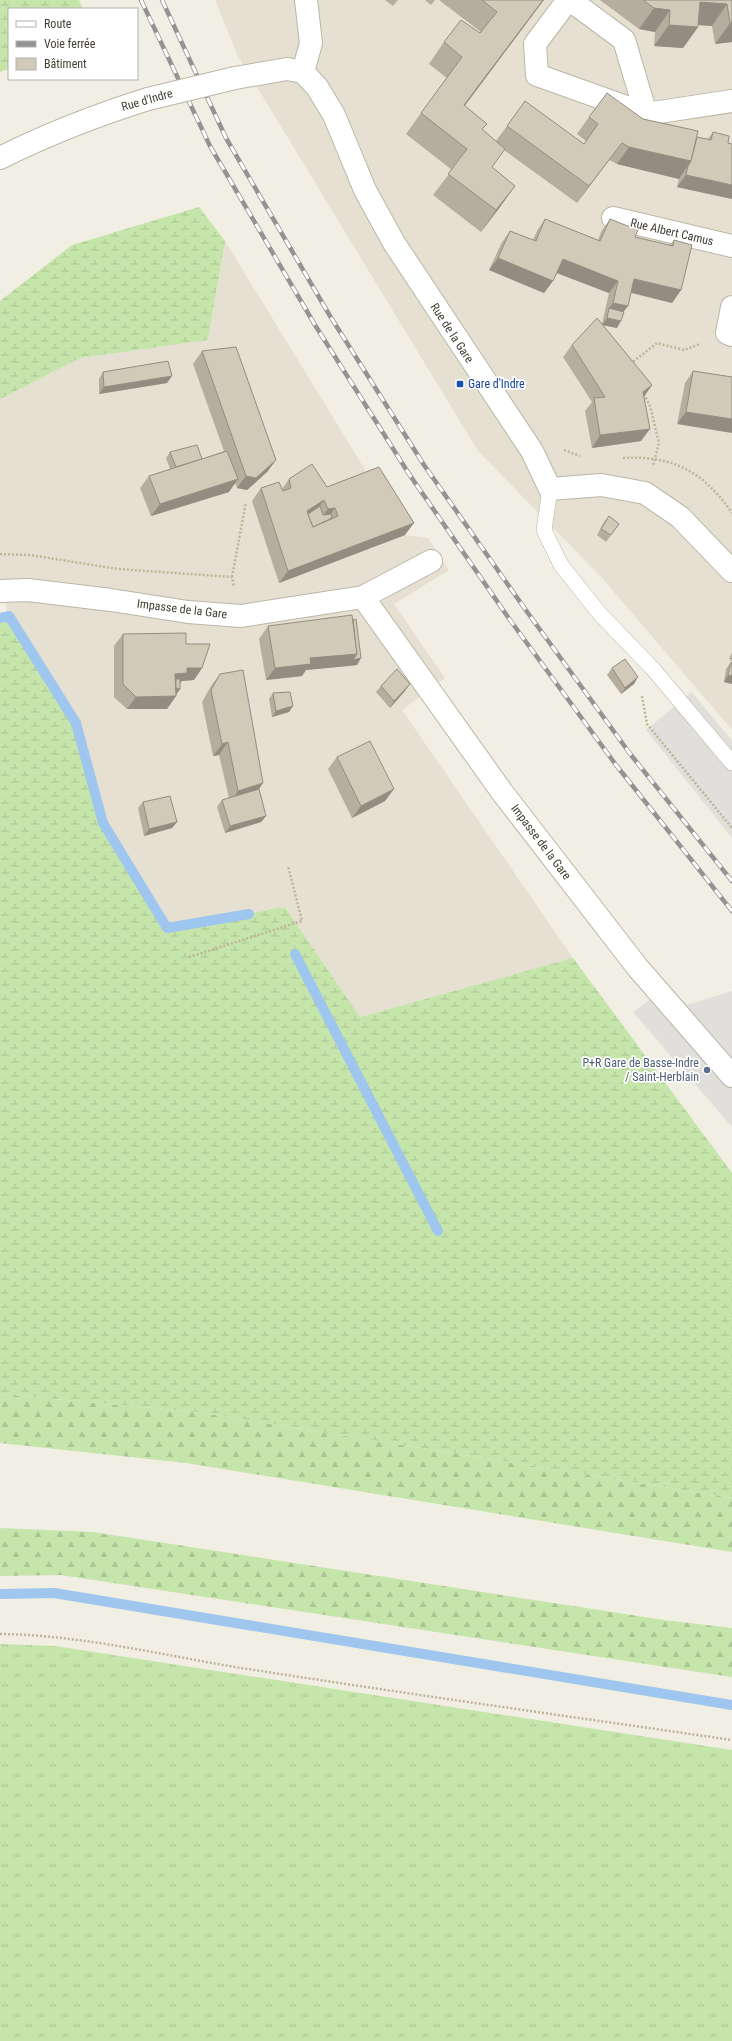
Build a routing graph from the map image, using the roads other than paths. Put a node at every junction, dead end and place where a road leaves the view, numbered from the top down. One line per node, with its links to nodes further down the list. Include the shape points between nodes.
1 (306, 0): 3 (street, via 311,43)
2 (569, 0): 5 (street, via 624,40); 5 (street, via 535,44 536,75)
3 (303, 72): 6 (street, Rue d'Indre, bridge, via 287,69 235,78 148,99 103,113 45,136); 11 (street, Rue de la Gare, via 317,87 334,115 366,190 394,243 532,451)
4 (732, 101): 5 (street)
5 (646, 114)
6 (0, 158)
7 (613, 218): 8 (street, Rue Albert Camus)
8 (732, 246)
9 (732, 307): 10 (street)
10 (730, 334)
11 (550, 489): 13 (street, via 601,484 645,493 680,517); 16 (lane, via 544,530 561,564 600,614 652,669)
12 (431, 561): 15 (street, Impasse de la Gare)
13 (732, 571)
14 (0, 590): 15 (street, Impasse de la Gare, via 28,590 188,612 241,616)
15 (363, 597): 17 (street, Impasse de la Gare, via 502,792 638,968)
16 (732, 763)
17 (732, 1076)

